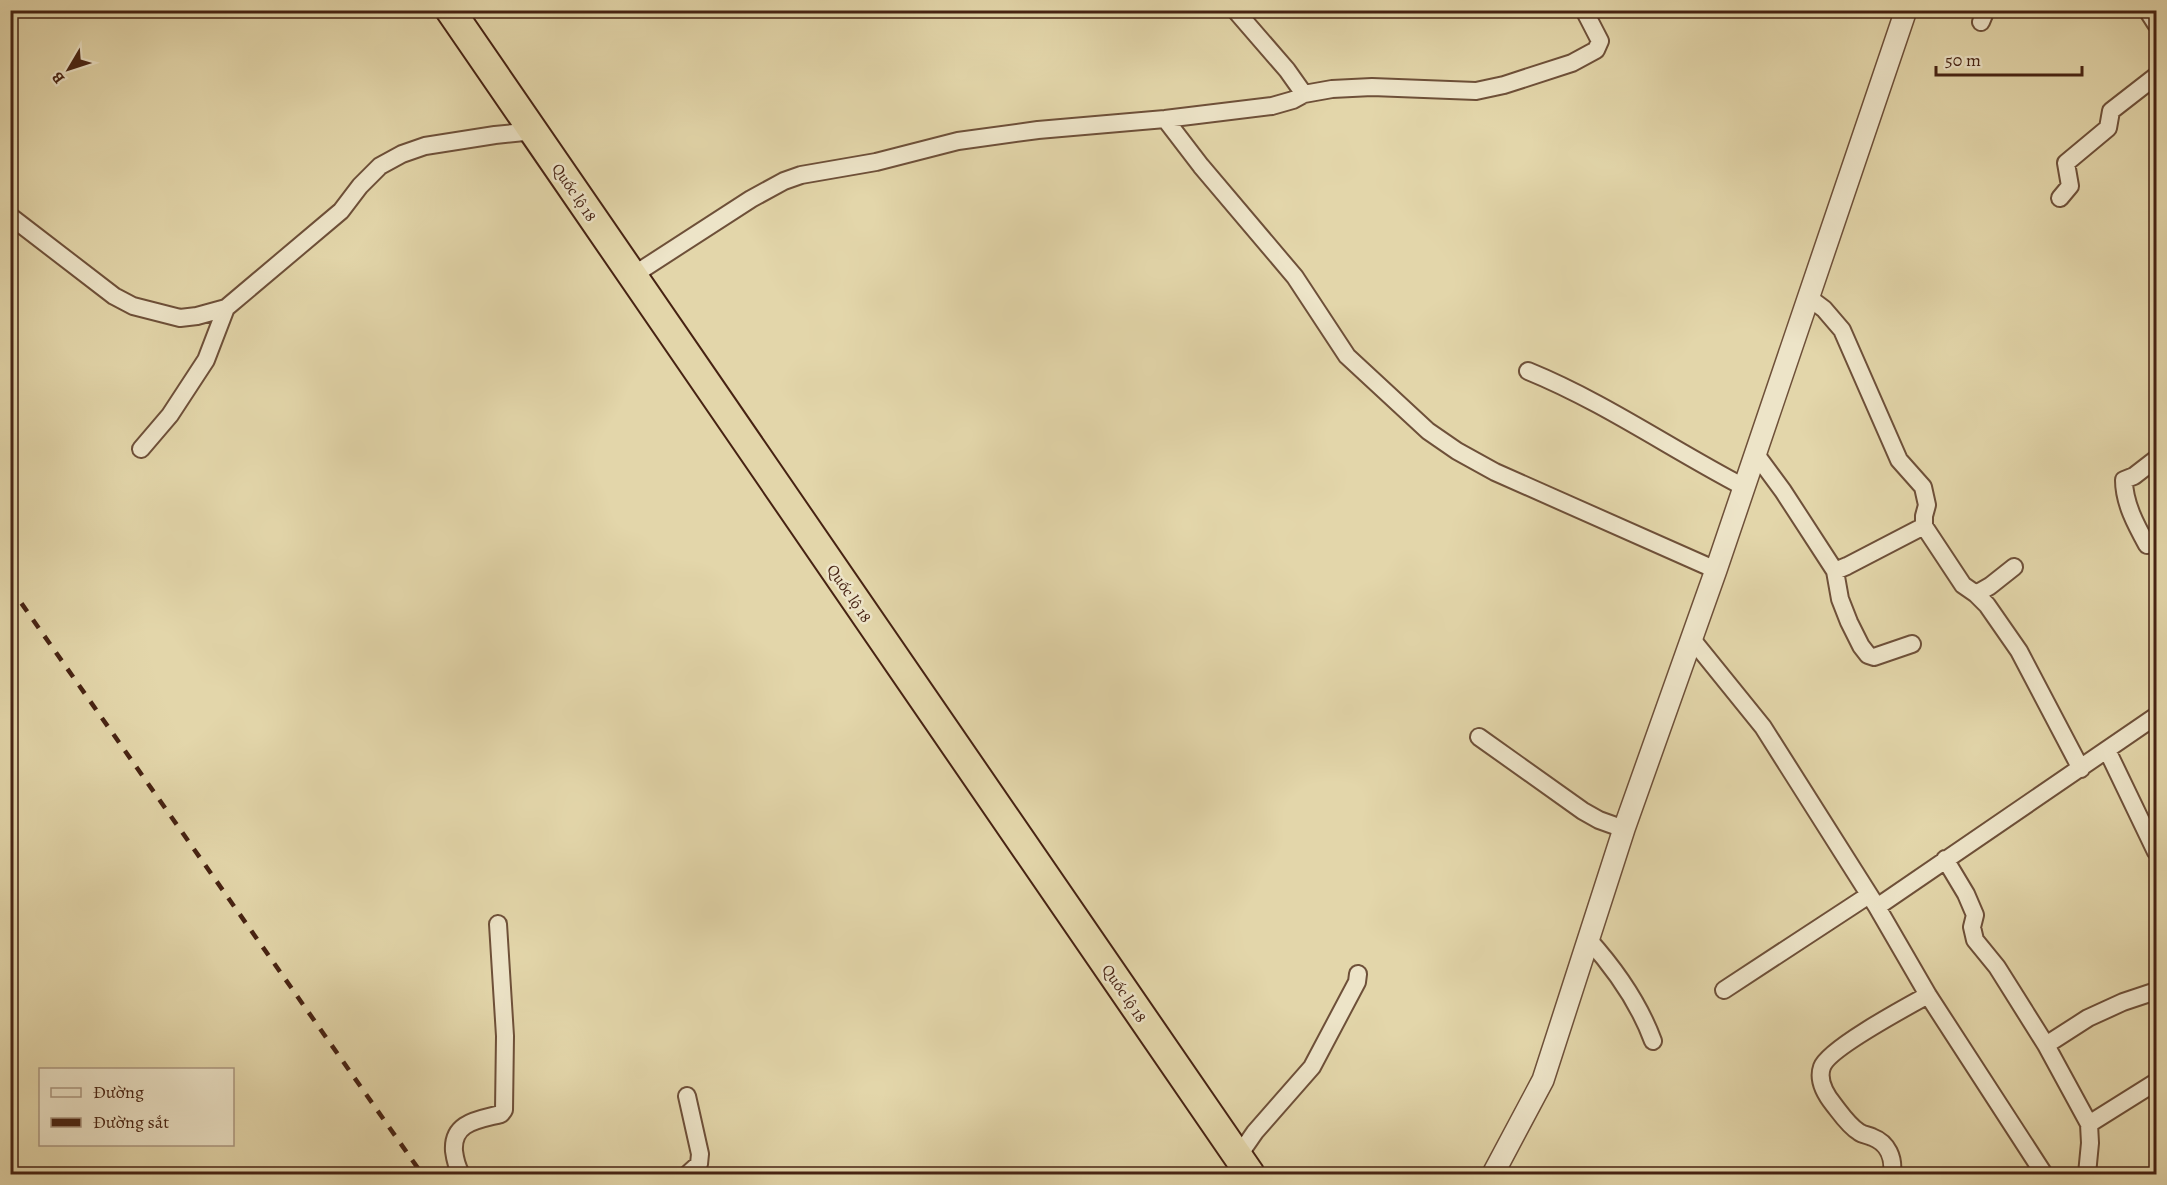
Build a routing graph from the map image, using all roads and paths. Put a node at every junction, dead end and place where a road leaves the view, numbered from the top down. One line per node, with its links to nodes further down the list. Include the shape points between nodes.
1 (450, 10): 10 (highway, Quốc lộ 18)
2 (1235, 10): 8 (street)
3 (1584, 10): 8 (street, via 1600,41 1596,50 1572,63 1504,85 1465,92 1372,87)
4 (1906, 10): 14 (street)
5 (2148, 10): 6 (street)
6 (2157, 24)
7 (2157, 76): 11 (street, via 2111,111 2108,128 2066,163 2070,186)
8 (1304, 94): 9 (street, via 1280,105)
9 (1165, 119): 13 (street, via 958,141 876,162 801,175 758,195); 24 (street, via 1295,277 1347,356 1428,431 1495,472)
10 (534, 131): 13 (highway, Quốc lộ 18); 15 (street, via 425,146 380,166 341,211)
11 (2060, 198)
12 (10, 216): 15 (street, via 114,296 133,306 180,318)
13 (632, 276): 48 (highway, Quốc lộ 18)
14 (1808, 297): 18 (street); 21 (street, via 1842,330 1899,460 1923,488 1927,505)
15 (226, 308): 17 (street, via 206,360 170,415)
16 (1528, 371): 20 (street, via 1607,408)
17 (141, 449)
18 (1755, 453): 20 (street); 25 (street)
19 (2157, 459): 22 (street, via 2124,480 2134,521)
20 (1744, 487): 24 (street)
21 (1924, 526): 25 (street); 26 (street, via 1963,585)
22 (2147, 545)
23 (2014, 567): 26 (street)
24 (1716, 570): 27 (street)
25 (1835, 571): 28 (street, via 1849,622 1868,655 1874,657)
26 (1976, 594): 32 (street, via 2019,651)
27 (1691, 638): 33 (street); 36 (street, via 1763,727)
28 (1912, 644)
29 (2157, 716): 31 (street)
30 (1479, 737): 33 (street, via 1583,811)
31 (2108, 750): 32 (street); 34 (street)
32 (2081, 769): 35 (street)
33 (1624, 829): 38 (street)
34 (2157, 852)
35 (1945, 859): 36 (street); 44 (street, via 1975,915 1975,940 1997,967)
36 (1873, 901): 40 (street); 42 (street)
37 (498, 924): 49 (street, via 505,1036 504,1110 459,1129 454,1142)
38 (1588, 939): 43 (street, via 1623,984); 51 (street, via 1543,1080)
39 (1358, 974): 48 (street, via 1312,1067 1254,1132)
40 (1724, 990)
41 (2157, 991): 44 (street, via 2105,1010)
42 (1928, 995): 52 (street, via 1833,1053 1822,1066 1820,1079 1829,1099 1860,1133 1882,1142 1891,1156); 53 (street)
43 (1653, 1041)
44 (2046, 1045): 47 (street)
45 (2157, 1082): 47 (street)
46 (687, 1096): 50 (street, via 700,1154 699,1164)
47 (2089, 1124): 54 (street)
48 (1244, 1166)
49 (461, 1174)
50 (688, 1174)
51 (1493, 1174)
52 (1892, 1174)
53 (2044, 1174)
54 (2087, 1174)

